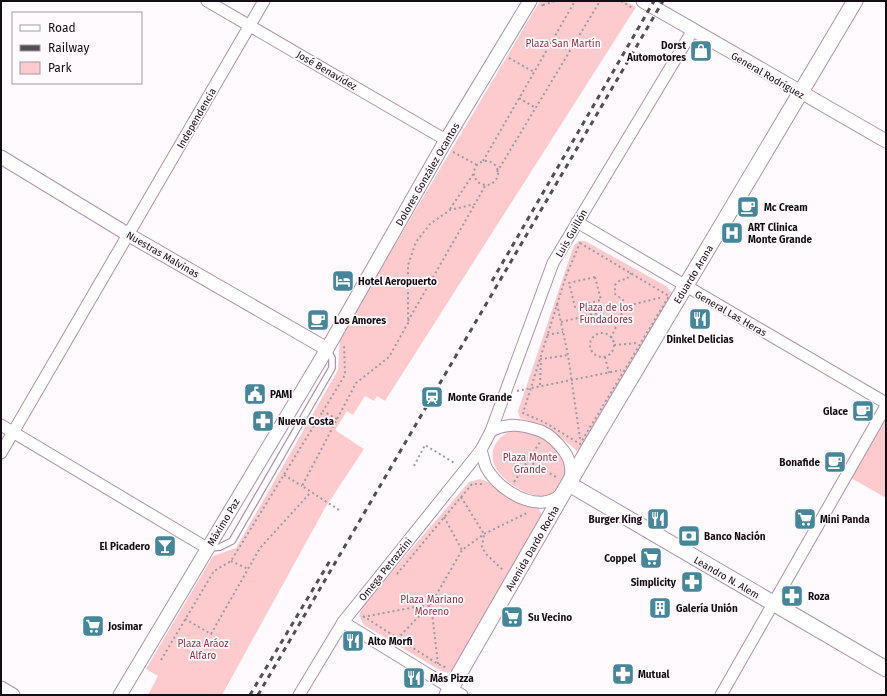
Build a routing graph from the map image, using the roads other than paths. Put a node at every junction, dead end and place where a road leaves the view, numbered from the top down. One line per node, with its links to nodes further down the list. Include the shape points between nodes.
1 (207, 1): 6 (street, José Benavídez)
2 (264, 1): 6 (street, Independencia)
3 (530, 1): 10 (street, Dolores González Ocantos)
4 (855, 1): 8 (main road, Eduardo Arana)
5 (644, 6): 7 (street, General Rodríguez)
6 (249, 25): 10 (street, José Benavídez); 13 (street, Independencia)
7 (693, 30): 8 (street, General Rodríguez); 12 (street, Luis Guillón)
8 (801, 94): 9 (street, General Rodríguez); 14 (main road, Eduardo Arana)
9 (886, 142)
10 (444, 143): 15 (street, Dolores González Ocantos)
11 (1, 157): 13 (street, Nuestras Malvinas)
12 (577, 222): 14 (street, General Las Heras); 18 (street, Luis Guillón, via 553,264)
13 (129, 235): 15 (street, Nuestras Malvinas); 19 (street, Independencia)
14 (686, 286): 16 (street, General Las Heras); 22 (main road, Eduardo Arana, via 584,447)
15 (327, 349): 23 (street, Máximo Paz)
16 (886, 404): 24 (street)
17 (1, 424): 19 (street)
18 (491, 431): 20 (street, Luis Guillón); 22 (street, via 507,425 519,425 544,433 561,448 569,460 572,474)
19 (13, 432): 21 (street, Independencia); 23 (street)
20 (481, 450): 22 (street, via 486,467 494,477 503,487 522,498 544,502 557,496); 25 (street, Omega Petrazzini)
21 (1, 453)
22 (566, 483): 24 (main road, Leandro N. Alem); 28 (main road, Avenida Dardo Rocha)
23 (207, 548): 30 (street, Máximo Paz)
24 (774, 604): 26 (main road, Leandro N. Alem); 32 (street)
25 (343, 622): 28 (street); 31 (street, Omega Petrazzini)
26 (886, 670)
27 (1, 688): 29 (street)
28 (453, 693)
29 (13, 695)
30 (120, 695)
31 (299, 695)
32 (721, 695)

